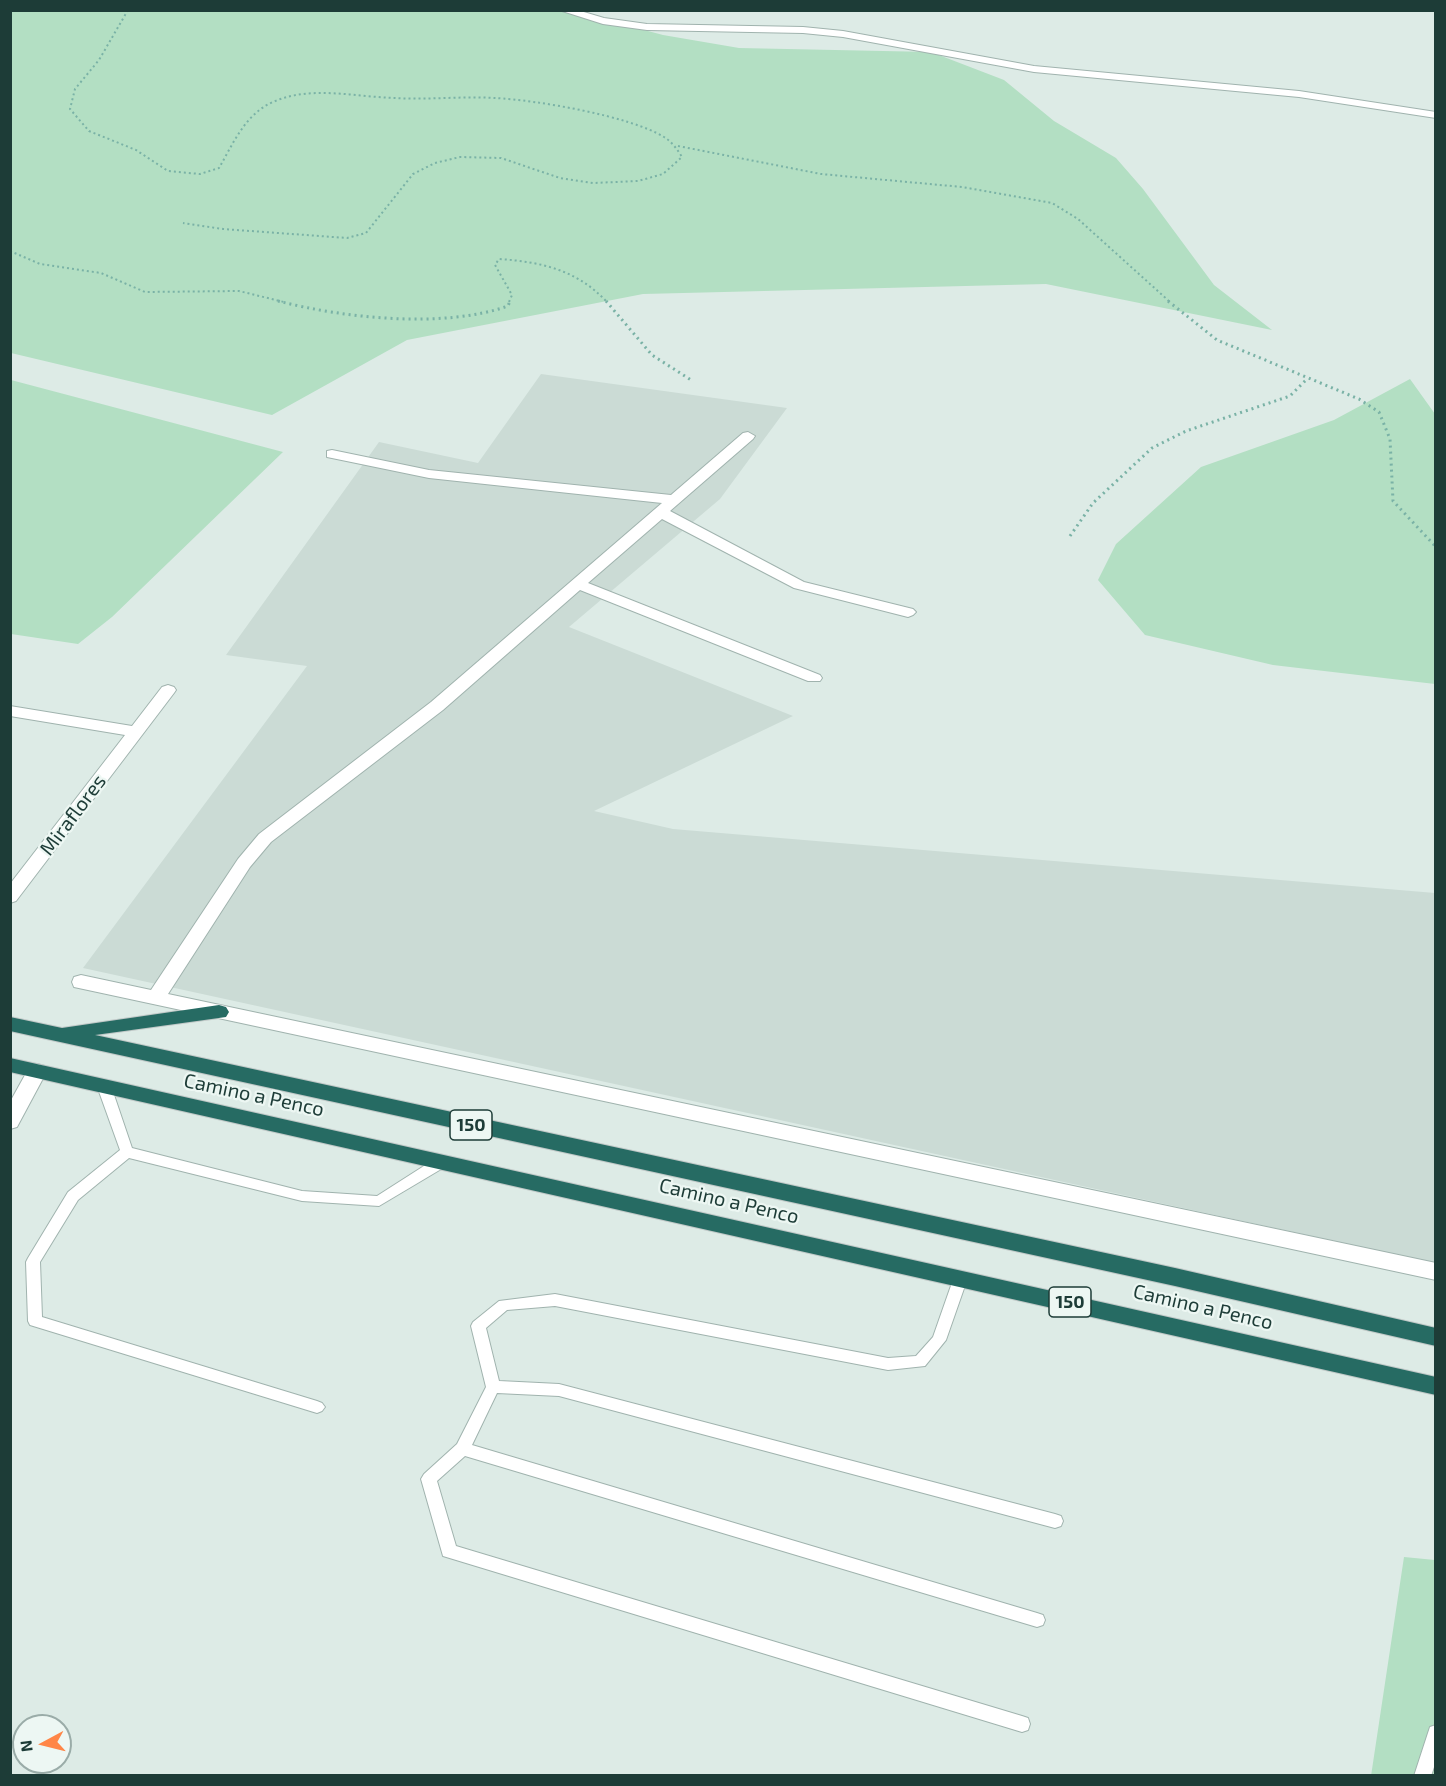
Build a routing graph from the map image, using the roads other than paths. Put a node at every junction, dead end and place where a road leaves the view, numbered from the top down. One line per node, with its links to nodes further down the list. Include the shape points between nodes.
1 (564, 10): 2 (street, via 647,27 843,34 1034,69 1309,96)
2 (1436, 115)
3 (748, 436): 5 (street)
4 (332, 454): 5 (street, via 429,474)
5 (674, 500): 6 (street)
6 (660, 512): 7 (street); 8 (street, via 799,585)
7 (578, 584): 9 (street); 15 (street, via 393,742 264,838)
8 (908, 612)
9 (814, 678)
10 (168, 690): 12 (street, Miraflores)
11 (10, 711): 12 (street)
12 (136, 732): 13 (street, Miraflores)
13 (10, 897)
14 (81, 981): 15 (street)
15 (156, 998): 16 (street)
16 (219, 1012): 18 (highway); 25 (street)
17 (10, 1024): 18 (highway, Camino a Penco / 150)
18 (55, 1034): 27 (highway, Camino a Penco / 150)
19 (10, 1065): 20 (highway, Camino a Penco / 150)
20 (37, 1071): 21 (highway, Camino a Penco / 150); 22 (street)
21 (104, 1086): 23 (lane); 24 (highway, Camino a Penco / 150)
22 (12, 1120)
23 (127, 1152): 24 (lane, via 302,1196 379,1201); 30 (lane, via 73,1196 33,1262 35,1321)
24 (443, 1161): 26 (highway, Camino a Penco / 150)
25 (1436, 1272)
26 (961, 1278): 28 (highway, Camino a Penco / 150); 29 (lane, via 939,1340 920,1362 888,1364 555,1300 504,1305 478,1326)
27 (1436, 1337)
28 (1436, 1386)
29 (493, 1387): 31 (lane); 32 (lane, via 559,1390)
30 (317, 1407)
31 (462, 1449): 33 (lane); 34 (lane, via 429,1479 449,1551)
32 (1055, 1521)
33 (1037, 1620)
34 (1022, 1724)
35 (1436, 1733): 36 (lane)
36 (1422, 1776)

